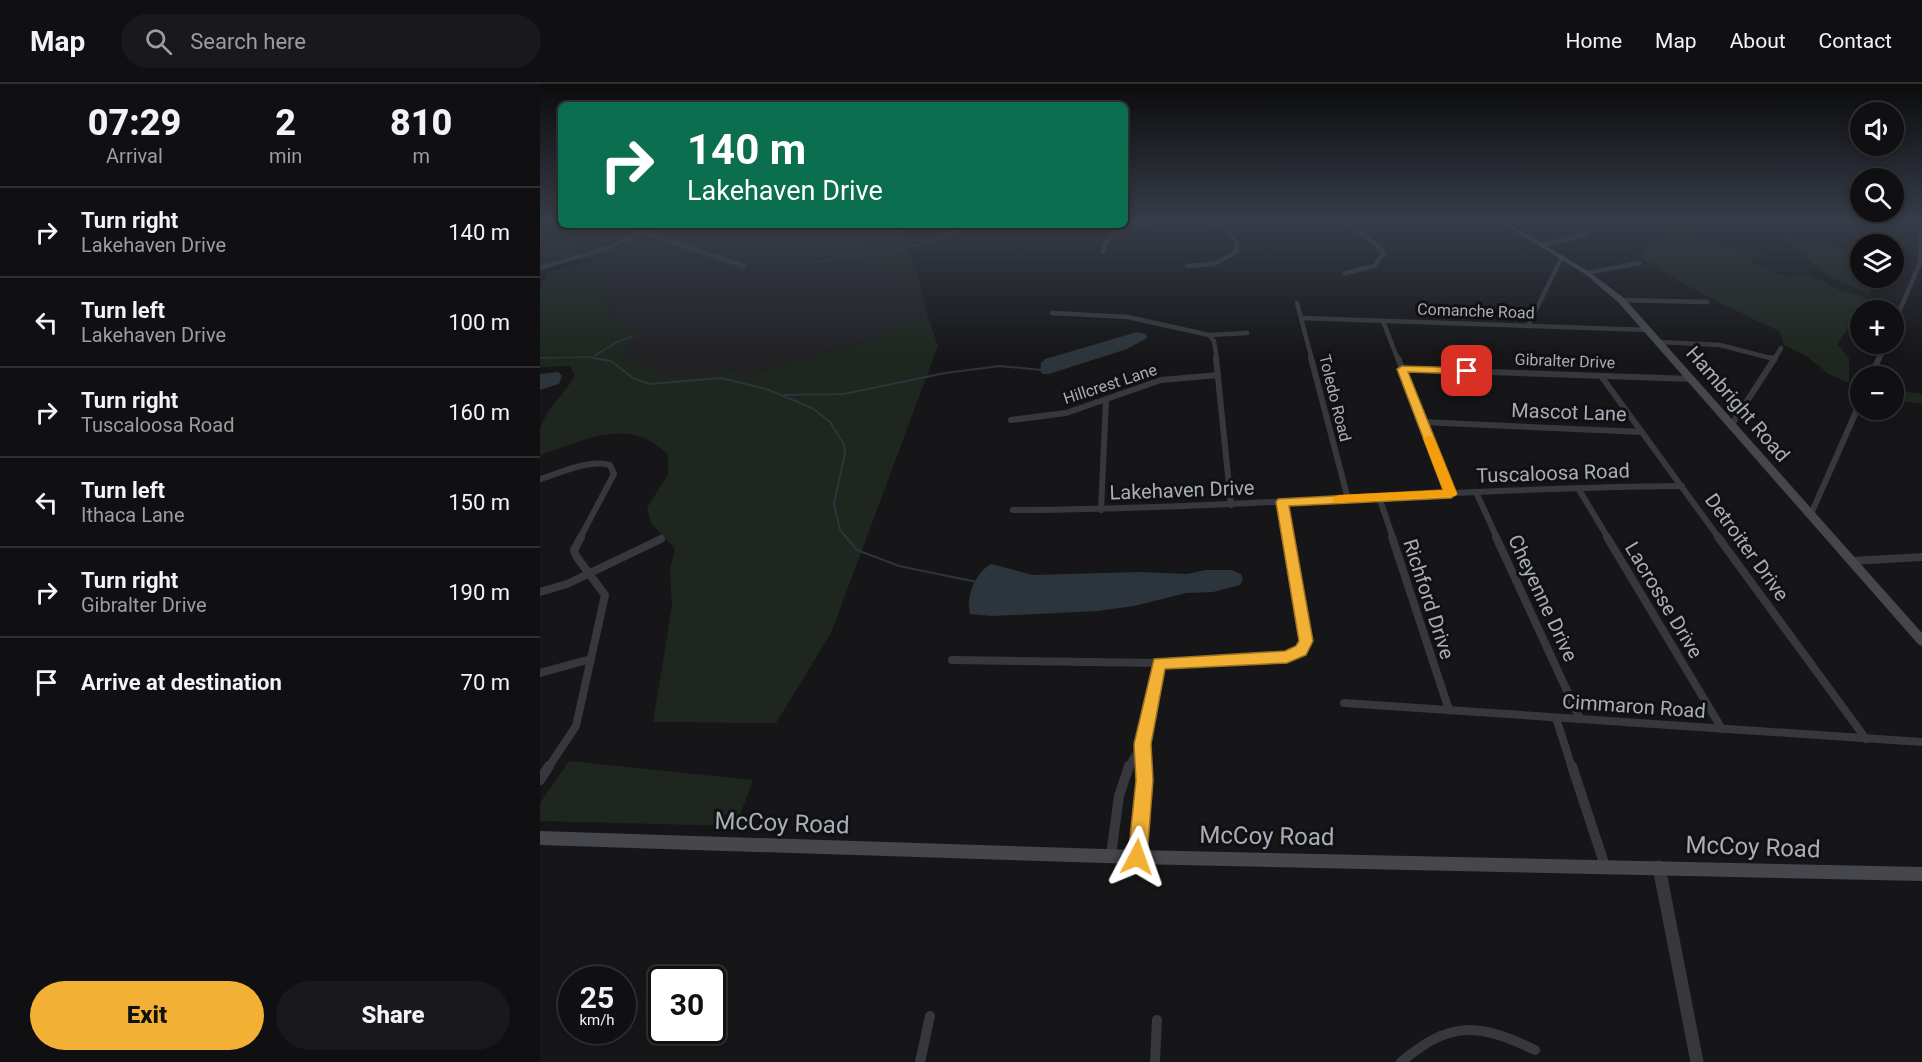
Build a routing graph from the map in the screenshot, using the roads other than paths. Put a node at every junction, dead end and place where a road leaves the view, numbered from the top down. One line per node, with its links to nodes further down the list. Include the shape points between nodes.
1 (1187, 266): 2 (street)
2 (1192, 266)
3 (1373, 266): 8 (street)
4 (1558, 266): 17 (street)
5 (1576, 266): 9 (main road, Hambright Road)
6 (1626, 266): 9 (street)
7 (1919, 266): 11 (street)
8 (1345, 273)
9 (1587, 273): 10 (main road, Hambright Road)
10 (1621, 300): 12 (street); 18 (main road, Hambright Road)
11 (1904, 300)
12 (1707, 302)
13 (1297, 303): 15 (street, Toledo Road)
14 (1052, 313): 20 (street, via 1128,317)
15 (1301, 318): 16 (street, Comanche Road); 40 (street, Toledo Road)
16 (1383, 321): 17 (street, Comanche Road); 24 (street)
17 (1528, 326): 18 (street, Comanche Road)
18 (1649, 330): 21 (main road, Hambright Road)
19 (1247, 333): 20 (street)
20 (1209, 335): 25 (street, via 1214,341)
21 (1660, 342): 23 (street, via 1720,345); 27 (main road, Hambright Road)
22 (1780, 348): 23 (street)
23 (1774, 359): 32 (street)
24 (1402, 369): 26 (street, Gibralter Drive); 31 (street)
25 (1218, 375): 28 (street, Hillcrest Lane, via 1161,380); 42 (street)
26 (1601, 376): 27 (street, Gibralter Drive); 33 (street, Detroiter Drive)
27 (1692, 379): 32 (main road, Hambright Road)
28 (1106, 400): 29 (street, Hillcrest Lane, via 1053,416); 44 (street)
29 (1011, 420)
30 (1852, 420): 45 (street)
31 (1422, 422): 33 (street, Mascot Lane); 38 (street)
32 (1732, 424): 45 (main road, Hambright Road)
33 (1642, 432): 35 (street, Detroiter Drive)
34 (540, 479): 49 (street, via 595,463 613,469 612,479 574,550)
35 (1682, 486): 36 (street, Tuscaloosa Road); 61 (street, Detroiter Drive)
36 (1578, 488): 37 (street, Tuscaloosa Road); 60 (street, Lacrosse Drive)
37 (1476, 492): 38 (street, Tuscaloosa Road); 59 (street, Cheyenne Drive)
38 (1451, 494): 39 (street, Tuscaloosa Road)
39 (1379, 497): 40 (street, Tuscaloosa Road); 57 (street, Richford Drive)
40 (1348, 499): 41 (street, Tuscaloosa Road)
41 (1282, 502): 42 (street, Lakehaven Drive); 54 (street, Lakehaven Drive, via 1306,632 1304,647 1287,657)
42 (1231, 505): 44 (street, Lakehaven Drive)
43 (1013, 510): 44 (street, Lakehaven Drive)
44 (1101, 510)
45 (1811, 514): 48 (main road, Hambright Road)
46 (660, 539): 49 (street)
47 (1922, 557): 48 (street)
48 (1852, 561): 51 (main road, Hambright Road)
49 (590, 573): 50 (street); 52 (street, via 605,595)
50 (540, 592)
51 (1922, 641)
52 (591, 659): 55 (street); 64 (street, via 576,726)
53 (952, 660): 54 (street, Lakehaven Drive)
54 (1159, 663): 63 (street)
55 (540, 673)
56 (1344, 703): 57 (street, Cimmaron Road)
57 (1449, 710): 58 (street, Cimmaron Road)
58 (1556, 718): 59 (street, Cimmaron Road); 68 (street)
59 (1580, 719): 60 (street, Cimmaron Road)
60 (1722, 729): 61 (street, Cimmaron Road)
61 (1866, 739): 62 (street, Cimmaron Road)
62 (1922, 742)
63 (1142, 744): 66 (street, via 1133,754 1126,775); 67 (street, via 1144,780)
64 (540, 780)
65 (540, 838): 66 (main road, McCoy Road)
66 (1111, 855): 67 (main road, McCoy Road)
67 (1137, 857): 68 (main road, McCoy Road)
68 (1605, 866): 69 (main road, McCoy Road)
69 (1659, 867): 70 (main road, McCoy Road); 77 (street)
70 (1922, 874)
71 (930, 1016): 74 (street)
72 (1157, 1020): 75 (street)
73 (1535, 1050): 76 (street, via 1495,1032 1459,1030 1419,1045)
74 (920, 1062)
75 (1155, 1062)
76 (1401, 1062)
77 (1697, 1062)

